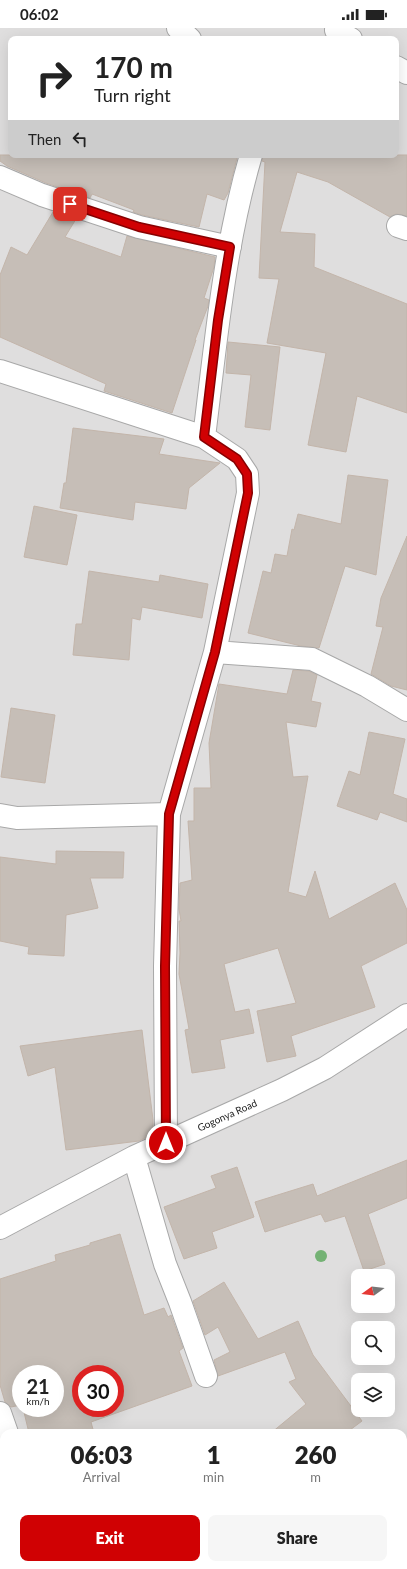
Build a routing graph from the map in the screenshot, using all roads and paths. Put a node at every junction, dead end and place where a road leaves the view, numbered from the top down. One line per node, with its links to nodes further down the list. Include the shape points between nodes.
1 (178, 28): 2 (street)
2 (187, 36)
3 (250, 158): 5 (street)
4 (0, 177): 5 (street, via 42,195 139,227)
5 (230, 247): 7 (street)
6 (0, 372): 7 (street)
7 (204, 437): 8 (street, via 237,459 247,474 248,493)
8 (215, 652): 9 (street, via 312,659 367,686); 10 (street)
9 (407, 710)
10 (169, 814): 11 (street, via 17,818); 13 (street, via 165,966)
11 (0, 815)
12 (407, 1015): 13 (street, Gogonya Road, via 325,1068)
13 (166, 1143): 14 (street, Gogonya Road)
14 (134, 1157): 15 (street, Gogonya Road); 16 (street, via 165,1264)
15 (0, 1228)
16 (206, 1376)
17 (0, 1413): 18 (street)
18 (6, 1429)

